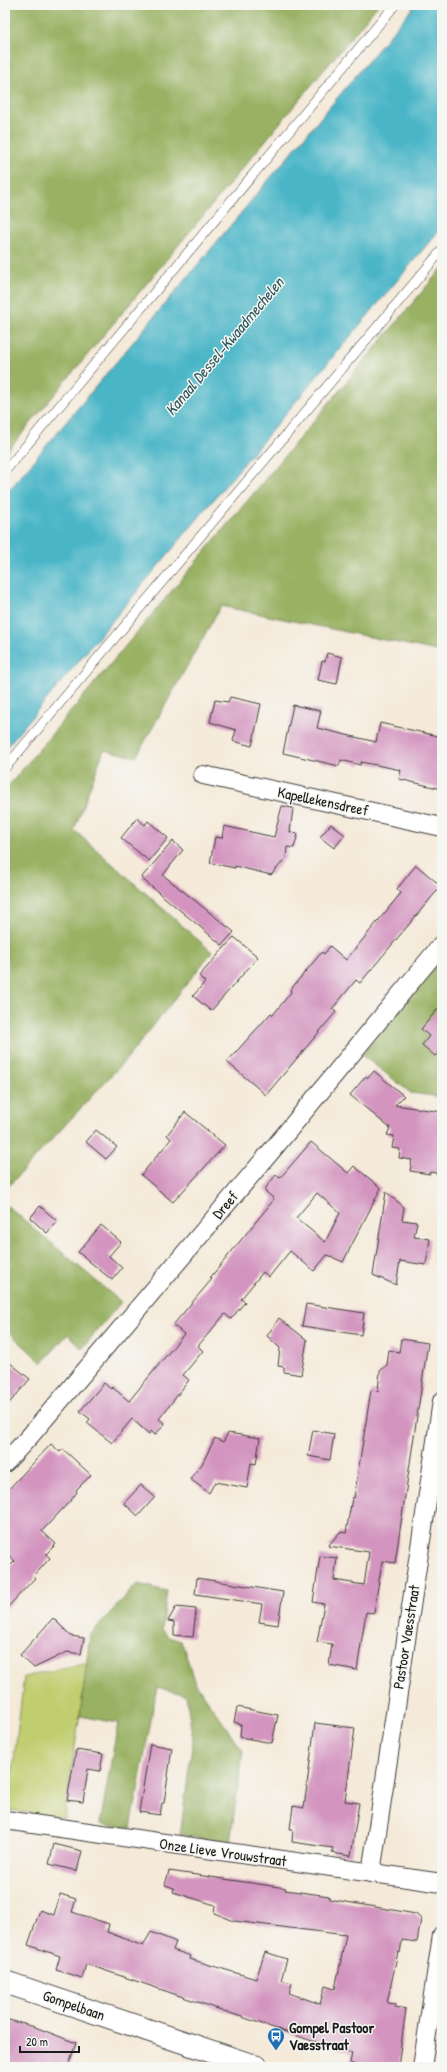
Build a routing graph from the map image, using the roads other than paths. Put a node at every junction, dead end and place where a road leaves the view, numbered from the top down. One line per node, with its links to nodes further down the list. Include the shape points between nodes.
1 (395, 5): 3 (lane)
2 (442, 250): 4 (lane)
3 (5, 471)
4 (5, 768)
5 (203, 775): 6 (street, Kapellekensdreef)
6 (442, 827)
7 (442, 944): 9 (street, Dreef, via 268,1155 36,1430)
8 (442, 1402): 11 (street, Pastoor Vaesstraat)
9 (5, 1463)
10 (5, 1820): 11 (street, Onze Lieve Vrouwstraat)
11 (370, 1873): 12 (street, Onze Lieve Vrouwstraat)
12 (442, 1883)
13 (442, 1935): 16 (street)
14 (5, 1982): 15 (street, Gompelbaan)
15 (258, 2067)
16 (422, 2067)

